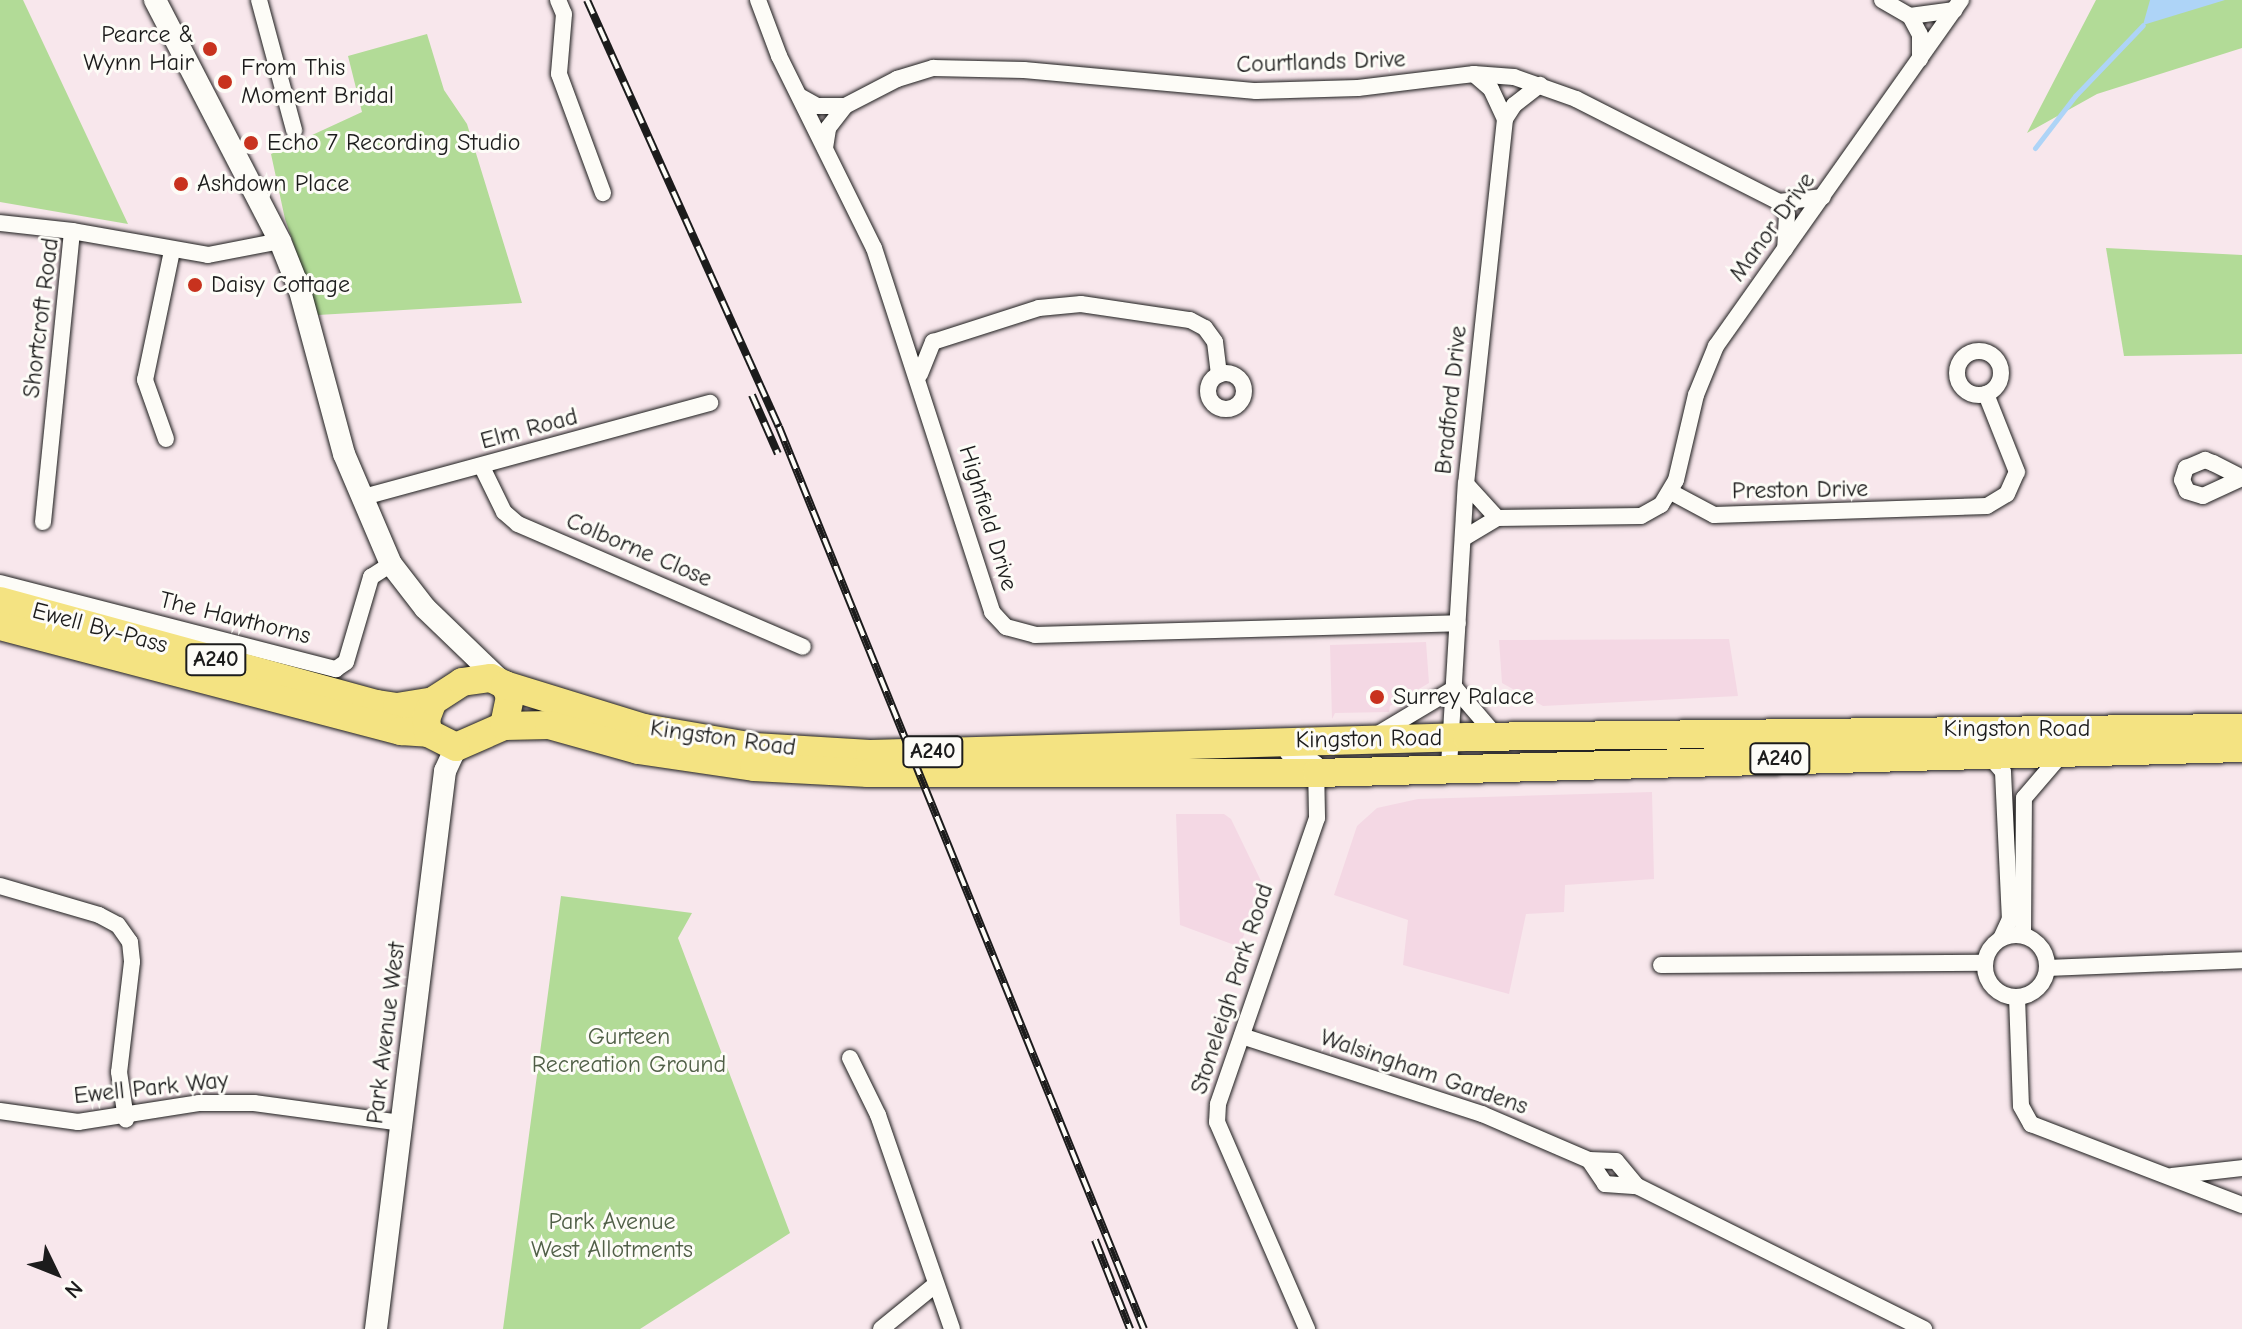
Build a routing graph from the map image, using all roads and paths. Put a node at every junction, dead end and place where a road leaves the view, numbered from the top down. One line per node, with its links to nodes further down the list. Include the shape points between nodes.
1 (155, 0): 21 (street, Kingston Road)
2 (259, 0): 14 (street)
3 (558, 0): 16 (street, via 564,14 559,74)
4 (758, 0): 11 (street, Highfield Drive)
5 (1882, 0): 7 (street)
6 (1958, 5): 7 (street, Manor Drive); 8 (street, Manor Drive)
7 (1910, 16): 8 (street, via 1920,35)
8 (1920, 61): 17 (street, Manor Drive)
9 (1474, 74): 10 (street, Courtlands Drive); 12 (street, Courtlands Drive, via 1358,88 1256,91 1024,70 933,68 897,79); 13 (street, via 1491,89)
10 (1540, 85): 13 (street); 18 (street, Courtlands Drive, via 1730,173)
11 (800, 97): 12 (street, via 817,106); 15 (street, Highfield Drive)
12 (845, 106): 15 (street, via 828,128)
13 (1505, 119): 32 (street, Bradford Drive)
14 (294, 130)
15 (825, 148): 24 (street, Highfield Drive, via 874,248)
16 (603, 193)
17 (1823, 197): 18 (street); 22 (street, Manor Drive)
18 (1779, 202): 22 (street, via 1787,214)
19 (0, 223): 20 (street)
20 (72, 231): 23 (street, Shortcroft Road); 36 (street, Shortcroft Road)
21 (280, 241): 23 (street, Shortcroft Road, via 208,255); 34 (street, Kingston Road)
22 (1785, 249): 33 (street, Manor Drive, via 1705,368)
23 (172, 251): 30 (street, via 145,380)
24 (903, 326): 25 (street); 27 (street, Highfield Drive)
25 (933, 342): 26 (street, via 1039,308 1128,307 1205,328 1215,342); 27 (street)
26 (1219, 375)
27 (920, 377): 41 (street, Highfield Drive, via 992,612 1017,633)
28 (1986, 394): 33 (street, Preston Drive, via 2017,472 2007,494 1987,506 1714,515)
29 (710, 403): 31 (street, Elm Road)
30 (166, 439)
31 (482, 467): 34 (street, Elm Road); 44 (street, Colborne Close, via 504,512 518,524)
32 (1466, 484): 35 (street); 37 (street, Bradford Drive)
33 (1671, 492): 35 (street, via 1641,516)
34 (360, 498): 38 (street, Kingston Road)
35 (1497, 518): 37 (street)
36 (43, 522)
37 (1464, 538): 41 (street, Bradford Drive)
38 (391, 564): 39 (street, The Hawthorns, via 371,577 346,662 336,669); 43 (street, Kingston Road, via 425,608)
39 (0, 583)
40 (0, 601): 47 (highway, Ewell By-Pass / A240, via 379,704)
41 (1458, 623): 46 (street, Bradford Drive)
42 (0, 626): 50 (highway, Ewell By-Pass / A240, via 401,731)
43 (460, 640): 45 (street, Kingston Road); 47 (street, via 460,664)
44 (803, 647)
45 (504, 684): 47 (highway, via 479,679); 48 (highway, via 511,710); 54 (highway, Kingston Road / A240, via 644,728 754,747 870,754)
46 (1455, 688): 51 (street, Bradford Drive); 52 (street); 53 (street)
47 (441, 695): 50 (highway, via 426,719)
48 (504, 726): 55 (highway); 60 (highway, Kingston Road / A240, via 549,725 638,750 754,767 868,773)
49 (2242, 728): 52 (highway, Kingston Road / A240)
50 (428, 733): 55 (highway)
51 (1452, 737): 52 (highway, Kingston Road / A240); 53 (highway, Kingston Road / A240); 59 (street, Bradford Drive)
52 (1497, 737)
53 (1370, 739): 54 (highway, Kingston Road / A240)
54 (1258, 742): 60 (street, via 1275,753 1308,755)
55 (456, 747): 73 (street, Park Avenue West, via 445,771)
56 (2242, 748): 57 (highway, Kingston Road / A240)
57 (2065, 752): 58 (highway, Kingston Road / A240); 62 (street, via 2024,798)
58 (1988, 754): 59 (highway, Kingston Road / A240); 63 (street, via 2003,772 2010,919)
59 (1449, 766): 60 (highway, Kingston Road / A240)
60 (1317, 773): 69 (street, Stoneleigh Park Road, via 1313,833)
61 (0, 886): 72 (street, via 99,915 118,925 130,942 119,1072)
62 (2023, 935): 63 (street); 67 (street, via 2039,944)
63 (2001, 938): 65 (street)
64 (2242, 960): 67 (street)
65 (1985, 963): 66 (street); 68 (street, via 1997,991)
66 (1661, 965)
67 (2047, 968): 68 (street, via 2041,985)
68 (2017, 997): 76 (street, via 2025,1119 2041,1130)
69 (1242, 1036): 74 (street, Walsingham Gardens, via 1482,1114); 83 (street, Stoneleigh Park Road, via 1217,1122)
70 (850, 1058): 79 (street, via 878,1115)
71 (0, 1111): 72 (street, Ewell Park Way, via 78,1122)
72 (126, 1119): 73 (street, Ewell Park Way, via 229,1102)
73 (401, 1123): 80 (street, Park Avenue West)
74 (1589, 1160): 77 (street, Walsingham Gardens, via 1616,1161); 77 (street, Walsingham Gardens, via 1605,1184)
75 (2242, 1168): 76 (street)
76 (2170, 1177): 78 (street)
77 (1637, 1186): 84 (street, Walsingham Gardens)
78 (2242, 1205)
79 (935, 1285): 81 (street); 82 (street)
80 (376, 1329)
81 (881, 1329)
82 (952, 1329)
83 (1307, 1329)
84 (1924, 1329)

